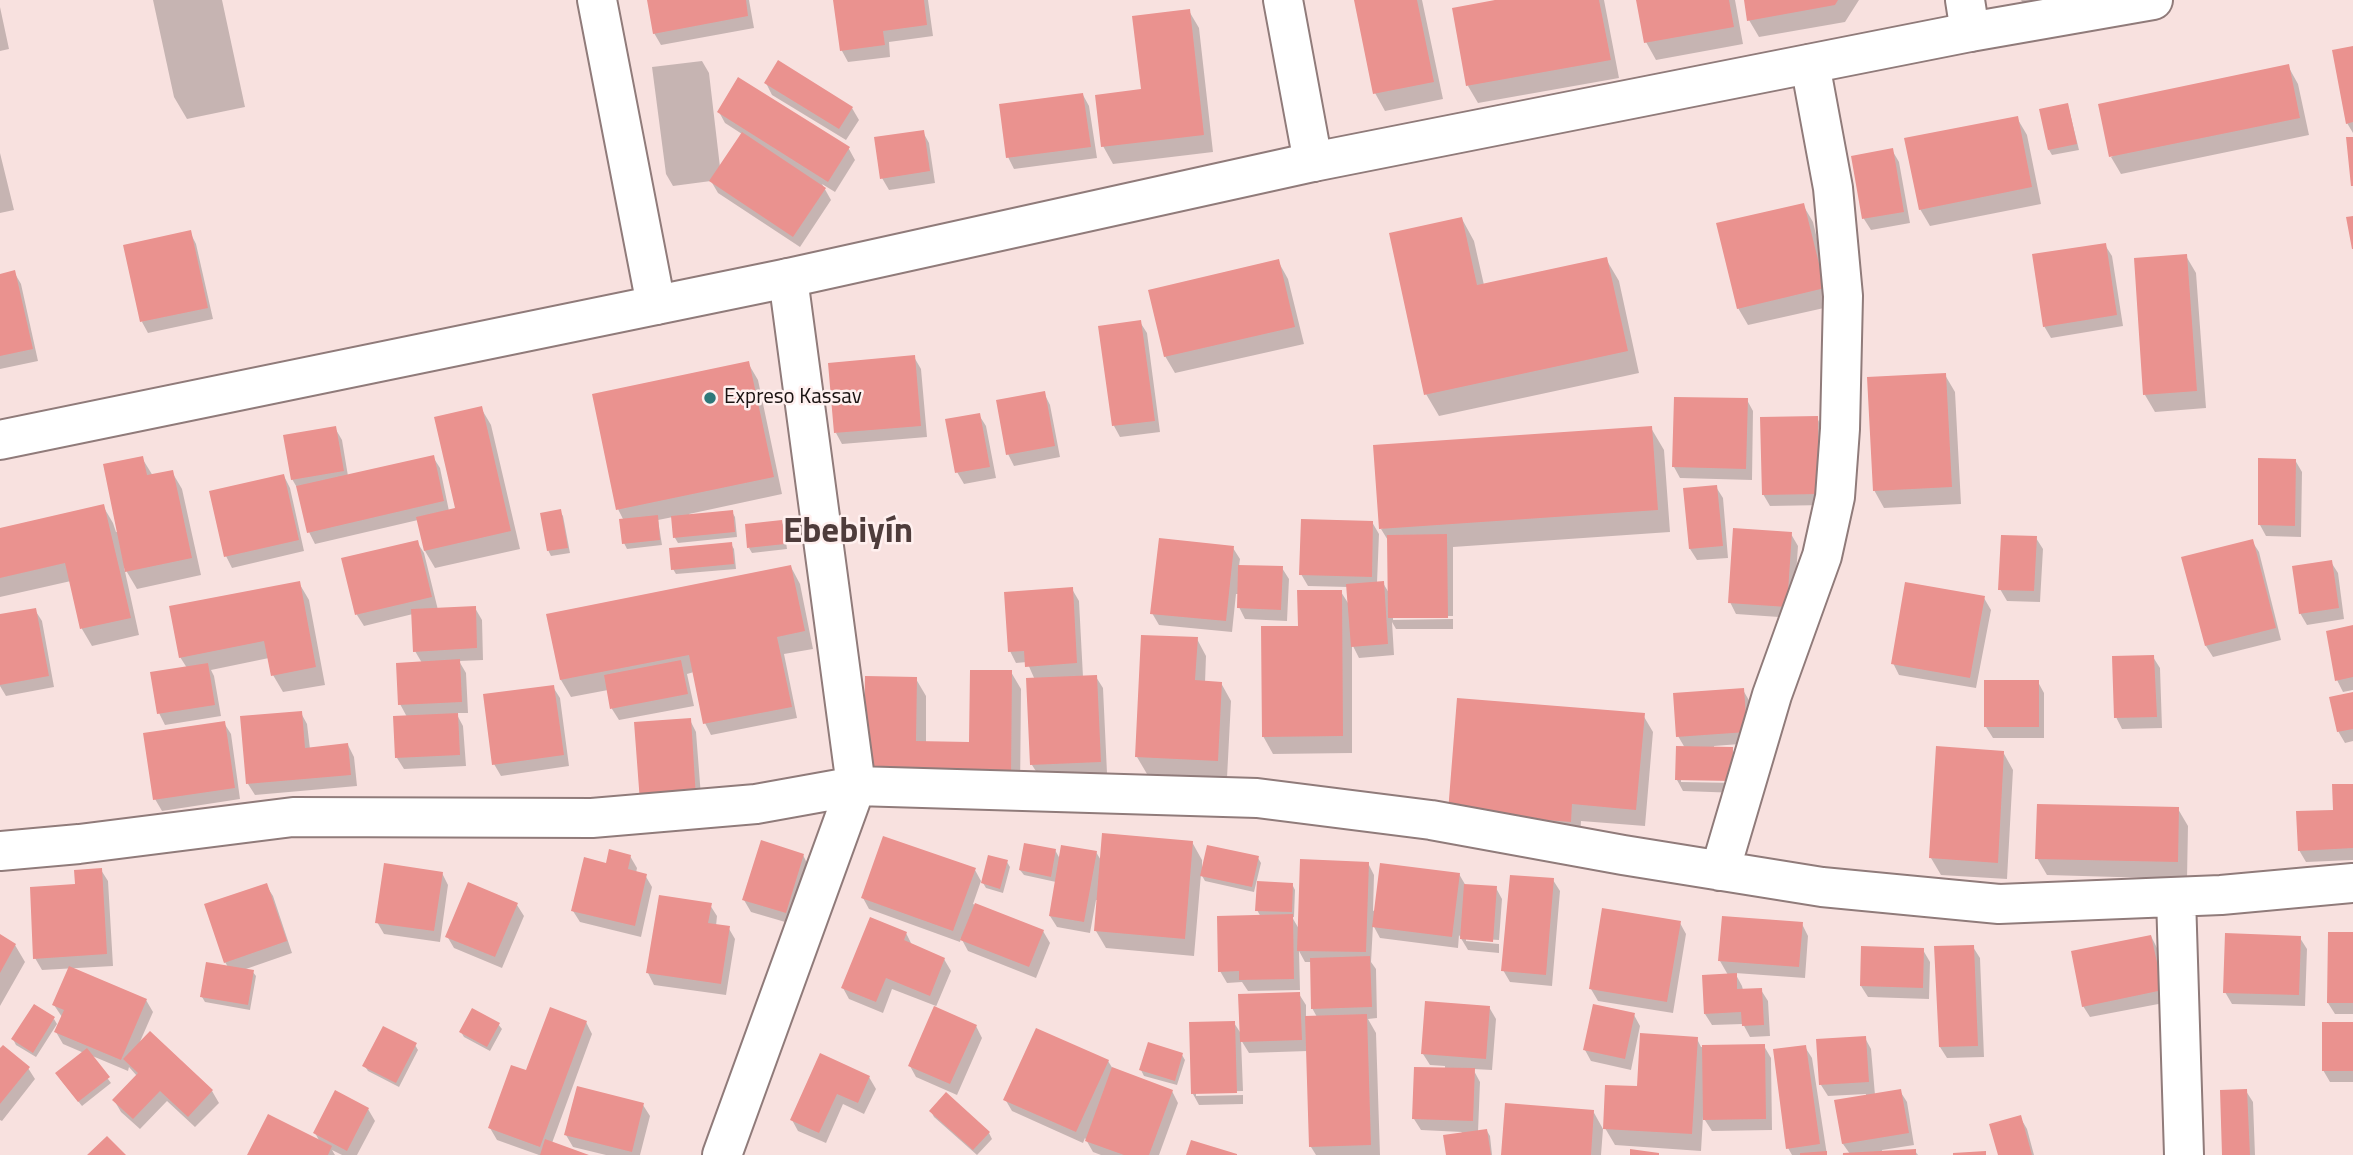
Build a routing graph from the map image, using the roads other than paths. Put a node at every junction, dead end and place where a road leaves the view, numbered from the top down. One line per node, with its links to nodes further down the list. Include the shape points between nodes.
1 (597, 0): 8 (street)
2 (1283, 0): 6 (street)
3 (2153, 0): 4 (street)
4 (1968, 16): 5 (street)
5 (1810, 64): 6 (street); 12 (street, via 1833,188 1843,296 1835,497 1822,556 1772,695)
6 (1313, 162): 7 (street)
7 (788, 278): 8 (street); 10 (street)
8 (656, 305): 9 (street)
9 (0, 440)
10 (856, 786): 11 (street, via 756,803 592,818 293,817); 12 (street, via 1257,799 1430,820); 15 (street)
11 (0, 851)
12 (1720, 871): 14 (street, via 1822,887 1999,904)
13 (2353, 883): 14 (street)
14 (2176, 897): 16 (street)
15 (722, 1155)
16 (2184, 1155)

